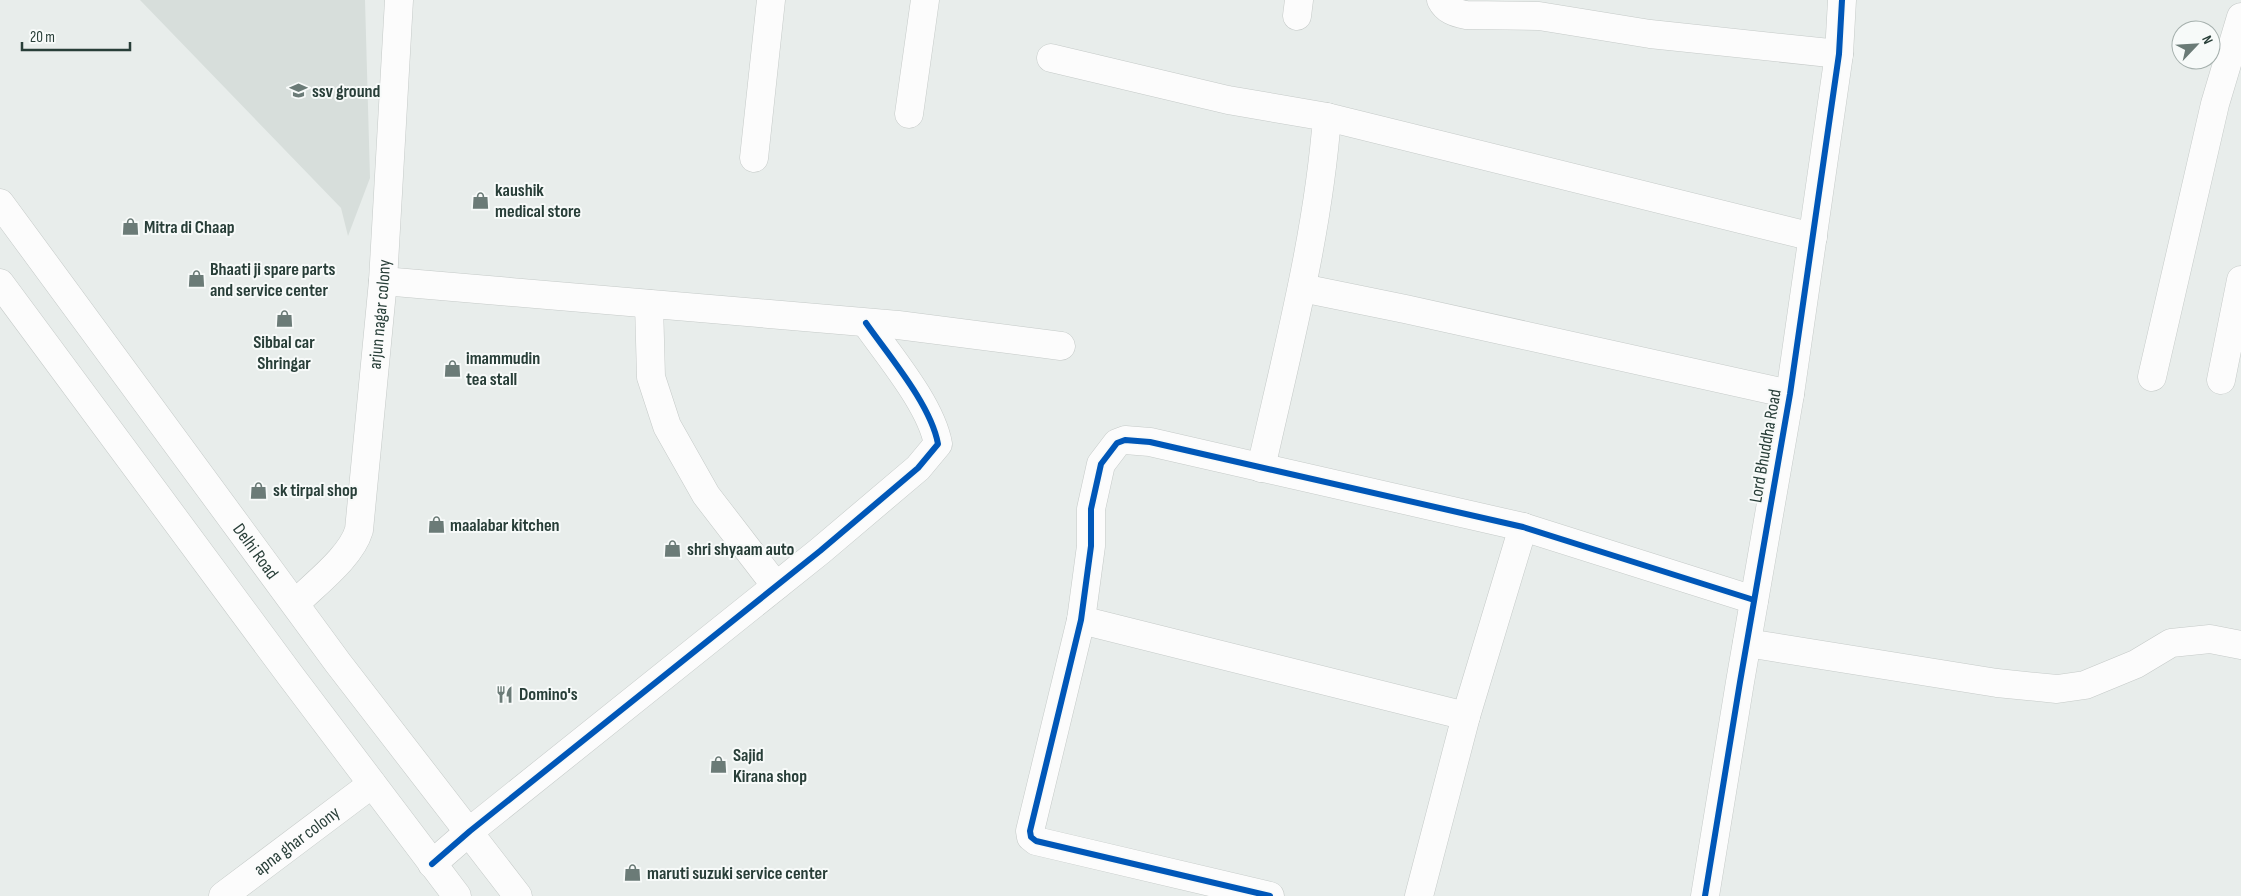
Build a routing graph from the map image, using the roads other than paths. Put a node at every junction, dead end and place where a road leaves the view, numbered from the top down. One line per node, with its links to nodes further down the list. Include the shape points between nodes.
1 (399, 0): 15 (street, arjun nagar colony)
2 (771, 0): 11 (street)
3 (925, 0): 9 (street)
4 (1441, 0): 7 (street, via 1446,8 1466,15 1538,16 1650,34)
5 (1842, 0): 7 (street, Lord Bhuddha Road)
6 (2241, 18): 21 (street, via 2215,104)
7 (1839, 54): 13 (street, Lord Bhuddha Road)
8 (1051, 58): 10 (street, via 1228,100)
9 (909, 114)
10 (1327, 117): 13 (street); 17 (street, via 1324,167)
11 (754, 158)
12 (0, 203): 28 (street, Delhi Road)
13 (1813, 237): 23 (street, Lord Bhuddha Road)
14 (2241, 280): 22 (street)
15 (383, 281): 18 (street); 28 (street, arjun nagar colony, via 359,530 356,541 347,552)
16 (0, 283): 33 (street)
17 (1302, 288): 23 (street); 24 (street)
18 (648, 304): 19 (street); 26 (street, via 650,377 667,426 706,495)
19 (866, 323): 20 (street); 26 (street, via 923,406 938,444 918,468)
20 (1061, 346)
21 (2152, 377)
22 (2221, 380)
23 (1790, 394): 27 (street, Lord Bhuddha Road)
24 (1261, 468): 25 (street); 29 (street, via 1150,442 1125,440 1117,443 1101,464 1091,509 1091,546)
25 (1523, 527): 27 (street); 32 (street)
26 (776, 586): 34 (street)
27 (1754, 600): 30 (street, Lord Bhuddha Road)
28 (296, 603): 34 (street, Delhi Road, via 338,663)
29 (1081, 620): 32 (street); 39 (street, via 1031,837 1036,841)
30 (1747, 643): 31 (street, via 1997,683 2057,689 2085,685 2136,664 2171,643 2210,639); 41 (street, Lord Bhuddha Road)
31 (2241, 645)
32 (1466, 716): 40 (street)
33 (372, 784): 35 (street); 36 (street, apna ghar colony)
34 (470, 831): 35 (street); 38 (street, Delhi Road)
35 (432, 864): 37 (street)
36 (223, 896)
37 (456, 896)
38 (518, 896)
39 (1270, 896)
40 (1419, 896)
41 (1705, 896)

